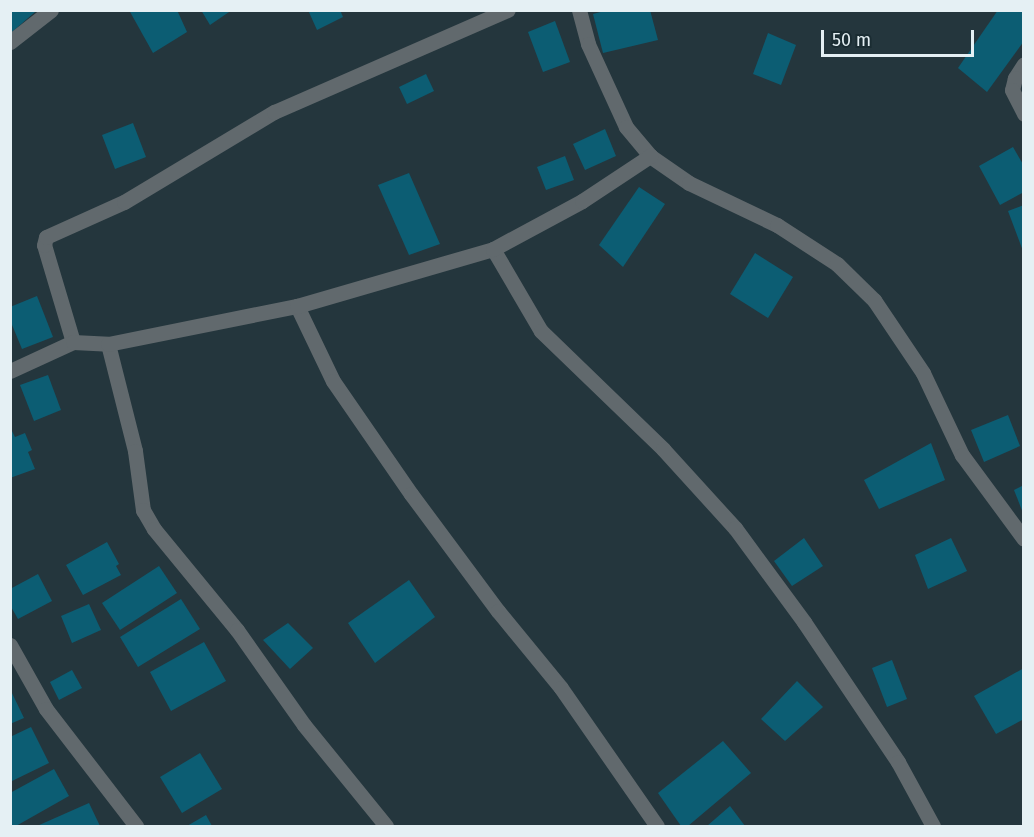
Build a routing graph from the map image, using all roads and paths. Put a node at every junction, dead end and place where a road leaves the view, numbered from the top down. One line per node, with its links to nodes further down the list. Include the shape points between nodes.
1 (51, 10): 4 (street)
2 (508, 10): 10 (street, via 274,112 124,202 46,237 44,245)
3 (579, 10): 7 (street, via 588,44 626,127)
4 (10, 42)
5 (1023, 64): 6 (street, via 1012,90)
6 (1023, 114)
7 (650, 156): 8 (street, via 582,201); 13 (street, via 689,183 777,225 837,264 874,300 923,373 962,455)
8 (493, 249): 9 (street); 18 (street, via 541,331 663,449 735,528 898,762)
9 (297, 306): 11 (street); 17 (street, via 333,381 411,494 561,688)
10 (73, 342): 11 (street); 12 (street)
11 (108, 345): 16 (street, via 135,451 143,510 154,529 237,630 304,725)
12 (10, 371)
13 (1023, 539)
14 (10, 645): 15 (street, via 46,709)
15 (136, 826)
16 (386, 826)
17 (657, 826)
18 (933, 826)

